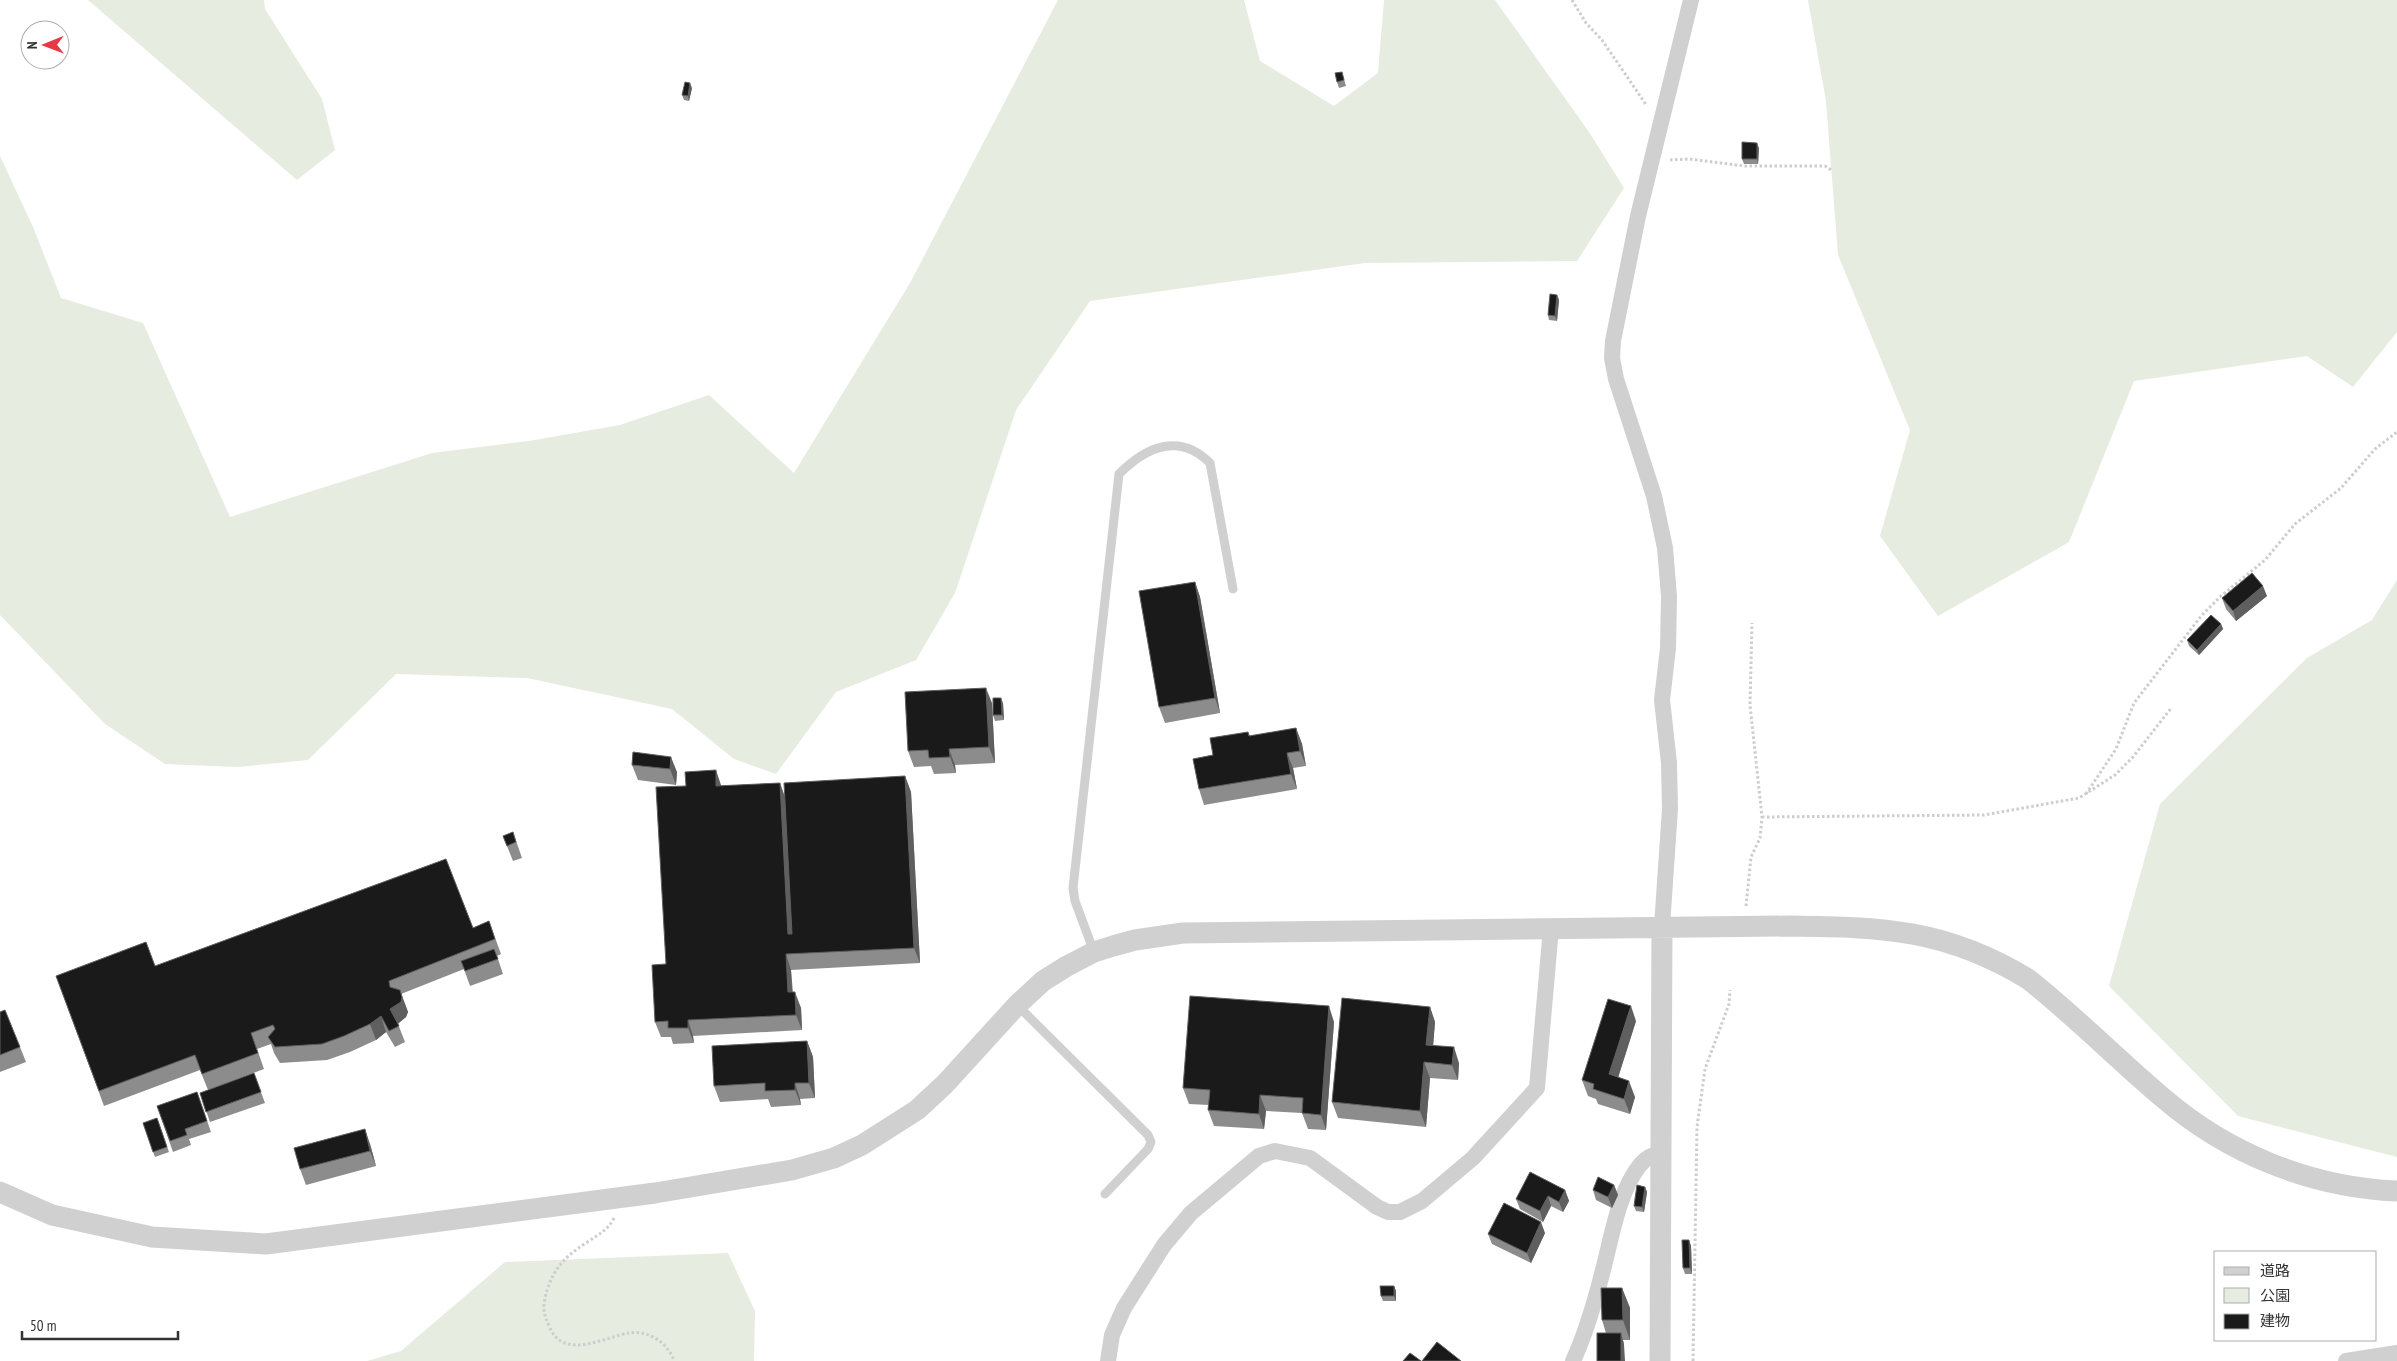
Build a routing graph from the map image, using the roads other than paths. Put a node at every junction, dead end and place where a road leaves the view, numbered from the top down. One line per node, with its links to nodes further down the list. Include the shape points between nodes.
1 (1691, 0): 3 (street, via 1652,160 1612,358 1654,496 1666,558 1668,639 1662,700 1670,763 1670,809)
2 (1233, 589): 5 (lane, via 1210,463 1198,450 1181,446 1162,447 1137,456 1119,474 1073,888)
3 (1662, 926): 4 (street); 7 (street); 8 (street, via 1886,928 1949,942 2005,965 2028,979 2163,1098 2228,1144 2303,1175 2339,1184)
4 (1551, 928): 5 (street, via 1183,934 1135,940); 12 (street, via 1537,1088 1473,1158 1411,1209 1388,1212 1310,1158 1275,1151 1259,1156 1191,1213 1164,1245 1124,1308 1112,1335)
5 (1094, 952): 6 (street, via 1043,981)
6 (1016, 1005): 9 (street, via 945,1084 917,1110 862,1145 834,1158 792,1170 612,1199 266,1244 152,1237 52,1215); 10 (lane, via 1148,1134 1151,1142 1148,1149)
7 (1662, 1152): 13 (street, via 1640,1165 1616,1216 1594,1303); 14 (street)
8 (2397, 1190)
9 (0, 1192)
10 (1105, 1194)
11 (2397, 1353): 15 (street)
12 (1108, 1361)
13 (1573, 1361)
14 (1660, 1361)
15 (2346, 1361)

